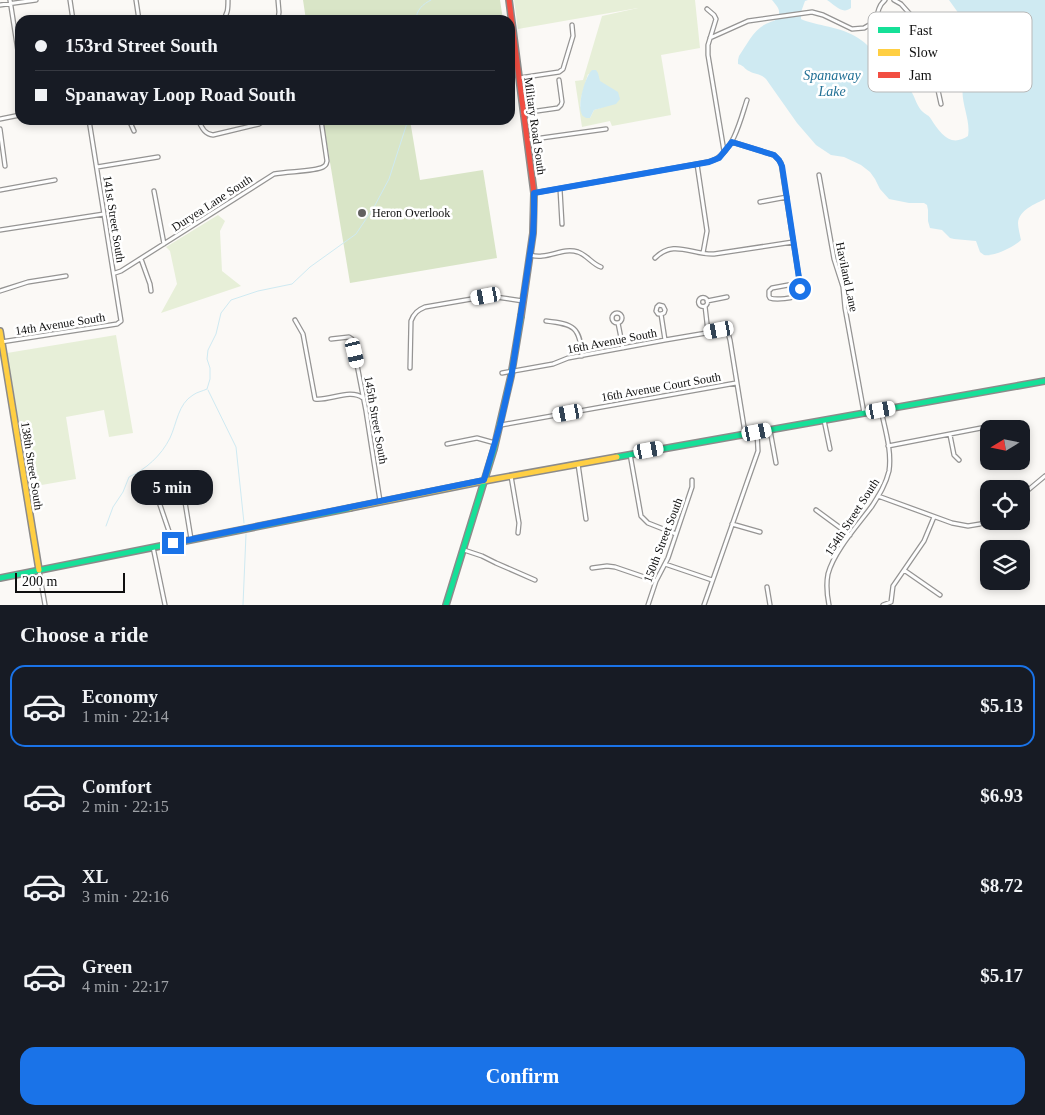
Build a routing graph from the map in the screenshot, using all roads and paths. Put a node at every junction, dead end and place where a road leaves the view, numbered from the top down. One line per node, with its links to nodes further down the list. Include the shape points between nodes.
1 (36, 0): 9 (street)
2 (70, 0): 14 (street)
3 (136, 0): 15 (street)
4 (228, 0): 16 (street)
5 (278, 0): 17 (street)
6 (509, 0): 18 (main road, Military Road South)
7 (886, 0): 12 (street)
8 (894, 0): 13 (street)
9 (10, 2): 10 (street); 21 (street)
10 (0, 5)
11 (707, 9): 22 (street, via 716,19)
12 (877, 12)
13 (909, 12)
14 (72, 15)
15 (139, 15)
16 (226, 15)
17 (279, 15)
18 (511, 15)
19 (572, 25): 24 (street, via 573,36 562,70)
20 (868, 26): 22 (street, via 852,29 812,12 748,21)
21 (15, 33)
22 (710, 38): 42 (street, via 708,55)
23 (515, 52): 24 (main road, Military Road South)
24 (518, 78): 29 (main road, Military Road South)
25 (559, 80): 29 (street, via 562,102 558,108)
26 (938, 92): 28 (street)
27 (747, 100): 41 (street)
28 (941, 104)
29 (523, 113): 40 (main road, Military Road South)
30 (15, 116): 31 (street)
31 (0, 119)
32 (90, 125): 46 (street, 141st Street South)
33 (131, 125): 39 (street)
34 (201, 125): 35 (street, via 213,135)
35 (255, 125)
36 (322, 125): 59 (street, Duryea Lane South, via 326,165 274,174)
37 (0, 129): 45 (street)
38 (606, 129): 40 (street)
39 (134, 131)
40 (527, 140): 52 (main road, Military Road South)
41 (732, 142): 42 (street); 53 (street, via 774,155 782,166)
42 (724, 152): 44 (street, via 716,159)
43 (158, 157): 46 (street)
44 (697, 164): 49 (street); 60 (street, via 707,231)
45 (6, 166)
46 (97, 167): 55 (street, 141st Street South)
47 (819, 175): 93 (street, Haviland Lane, via 834,259 843,287)
48 (55, 180): 50 (street)
49 (560, 189): 52 (street); 56 (street)
50 (0, 190)
51 (154, 191): 59 (street)
52 (534, 193): 61 (main road, Military Road South)
53 (787, 197): 54 (street); 58 (street)
54 (760, 202)
55 (104, 214): 57 (street); 65 (street, 141st Street South)
56 (562, 224)
57 (0, 230)
58 (794, 242): 60 (street); 67 (street)
59 (164, 244): 63 (street, Duryea Lane South)
60 (703, 253): 62 (street, via 677,248 662,251)
61 (530, 255): 64 (street, via 573,251); 71 (main road, Military Road South)
62 (654, 258)
63 (141, 259): 65 (street, Duryea Lane South); 69 (street)
64 (601, 267)
65 (114, 273): 76 (street, 141st Street South)
66 (66, 276): 68 (street, via 28,282)
67 (799, 283): 67 (street, via 772,288 768,294 775,299 795,296 799,293)
68 (0, 291)
69 (151, 291)
70 (727, 297): 72 (street)
71 (523, 301): 86 (street, via 489,296 420,309 411,321); 87 (main road, Military Road South)
72 (707, 301): 73 (street); 73 (street, via 703,298 698,302)
73 (705, 306): 80 (street)
74 (661, 314): 82 (street)
75 (295, 320): 91 (street, via 303,334 316,400 352,394)
76 (122, 321): 83 (street, 14th Avenue South)
77 (546, 321): 85 (street, via 575,329)
78 (618, 323): 84 (street)
79 (0, 331): 83 (main road, 138th Street South)
80 (708, 332): 82 (street, 16th Avenue South); 90 (street, 16th Avenue South, via 727,332)
81 (331, 339): 91 (street, 145th Street South, via 352,338)
82 (665, 340): 84 (street, 16th Avenue South)
83 (1, 342): 133 (main road, 138th Street South)
84 (622, 348): 85 (street, 16th Avenue South)
85 (582, 356): 87 (street, 16th Avenue South)
86 (410, 368)
87 (512, 372): 88 (street, 16th Avenue South); 95 (main road, Military Road South)
88 (502, 374)
89 (1045, 381): 92 (main road)
90 (736, 383): 95 (street, 16th Avenue Court South); 99 (street)
91 (364, 399): 117 (street, 145th Street South)
92 (881, 410): 93 (main road); 103 (street, 154th Street South)
93 (864, 413): 94 (main road)
94 (824, 420): 97 (main road); 104 (street)
95 (500, 425): 101 (main road, Military Road South)
96 (980, 428): 100 (street)
97 (770, 429): 98 (main road); 108 (street)
98 (757, 432): 99 (main road); 122 (street, via 758,451)
99 (745, 434): 105 (main road)
100 (950, 435): 103 (street); 106 (street, via 954,455)
101 (495, 443): 102 (street, via 477,438); 111 (main road, Military Road South)
102 (448, 444)
103 (888, 446): 114 (street, 154th Street South, via 889,471)
104 (830, 449)
105 (630, 454): 107 (main road); 125 (street, via 641,516 648,523)
106 (959, 460)
107 (578, 463): 109 (main road); 120 (street)
108 (776, 463)
109 (511, 476): 111 (main road); 124 (street)
110 (1045, 476): 113 (street)
111 (484, 480): 117 (main road); 130 (main road, Military Road South)
112 (692, 480): 125 (street, 150th Street South)
113 (1030, 488)
114 (878, 496): 119 (street); 126 (street, 154th Street South)
115 (188, 497): 127 (street, via 185,502)
116 (153, 498): 128 (street, via 159,502)
117 (380, 501): 127 (main road)
118 (816, 510): 126 (street)
119 (934, 517): 121 (street, via 962,525); 134 (street, via 924,541)
120 (586, 519)
121 (980, 523)
122 (732, 524): 123 (street); 137 (street)
123 (760, 532)
124 (518, 533)
125 (676, 534): 131 (street, 150th Street South)
126 (850, 535): 147 (street, 154th Street South, via 828,574)
127 (190, 539): 128 (main road)
128 (173, 543): 129 (main road)
129 (153, 547): 133 (main road); 142 (street)
130 (463, 550): 136 (street); 143 (main road, Military Road South)
131 (665, 564): 137 (street); 138 (street, 150th Street South)
132 (592, 568): 138 (street, via 615,567)
133 (39, 570): 135 (main road); 141 (street, 138th Street South)
134 (904, 570): 140 (street); 148 (street, via 894,586 892,600)
135 (0, 578)
136 (535, 580)
137 (712, 580): 145 (street)
138 (656, 581): 144 (street, 150th Street South)
139 (767, 587): 146 (street)
140 (940, 595)
141 (45, 605)
142 (165, 605)
143 (446, 605)
144 (648, 605)
145 (704, 605)
146 (770, 605)
147 (829, 605)
148 (883, 605)

